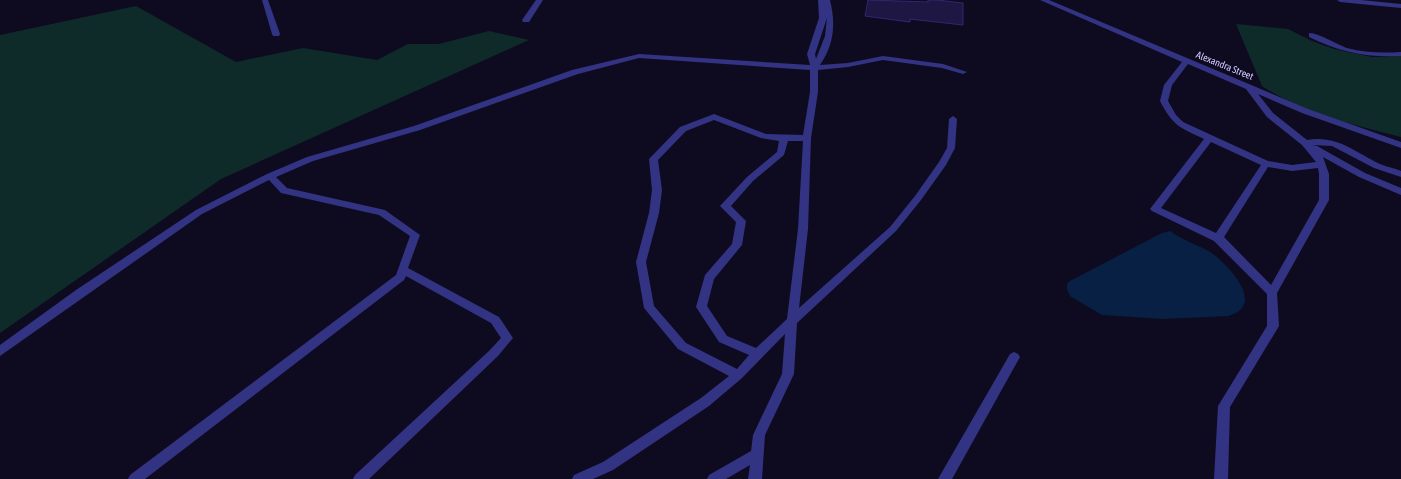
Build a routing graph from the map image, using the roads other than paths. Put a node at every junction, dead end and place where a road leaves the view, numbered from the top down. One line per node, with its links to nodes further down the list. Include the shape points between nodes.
1 (265, 0): 9 (street)
2 (540, 0): 8 (street)
3 (821, 0): 13 (street, via 823,18 811,54)
4 (827, 0): 13 (street, via 831,27 821,59)
5 (1043, 0): 12 (street, Alexandra Street)
6 (1340, 0): 7 (street)
7 (1401, 6)
8 (526, 20)
9 (276, 34)
10 (1312, 35): 11 (street, via 1347,51 1374,56)
11 (1401, 54)
12 (1186, 61): 15 (street, Alexandra Street); 19 (street, via 1168,85 1164,102 1180,124)
13 (814, 68): 14 (street, via 882,58 943,66); 18 (street, via 814,92); 25 (street, via 639,56 575,72 417,128 310,159)
14 (963, 72)
15 (1248, 86): 20 (street, via 1270,115); 21 (street, Alexandra Street, via 1323,118)
16 (953, 119): 30 (street, via 951,148 906,214 893,229)
17 (784, 138): 18 (street); 32 (street, via 780,153 750,179 725,206 741,221 737,245 709,278 701,307 723,339); 34 (street, via 748,132 714,117 683,129 653,159 657,190 654,213 641,262 649,308 682,346)
18 (807, 138): 30 (street, via 803,229)
19 (1209, 138): 22 (street); 27 (street, via 1155,209)
20 (1305, 143): 23 (street); 24 (street, via 1318,140 1338,144 1379,166); 26 (street, via 1362,175)
21 (1401, 145)
22 (1266, 164): 23 (street, via 1292,168); 27 (street)
23 (1322, 164): 29 (street, via 1324,200)
24 (1401, 174)
25 (270, 176): 28 (street, via 284,191 382,212 415,235); 31 (street, via 199,212)
26 (1401, 192)
27 (1218, 238): 29 (street)
28 (403, 270): 36 (street, via 400,277); 37 (street, via 495,320 507,338)
29 (1272, 293): 42 (street, via 1273,326 1224,406)
30 (792, 321): 32 (street); 35 (street, via 788,374 759,435)
31 (0, 351)
32 (756, 354): 34 (street)
33 (1014, 357): 41 (street)
34 (738, 375): 38 (street, via 705,402 608,466)
35 (757, 454): 39 (street); 40 (street)
36 (135, 479)
37 (360, 479)
38 (579, 479)
39 (714, 479)
40 (754, 479)
41 (945, 479)
42 (1221, 479)

